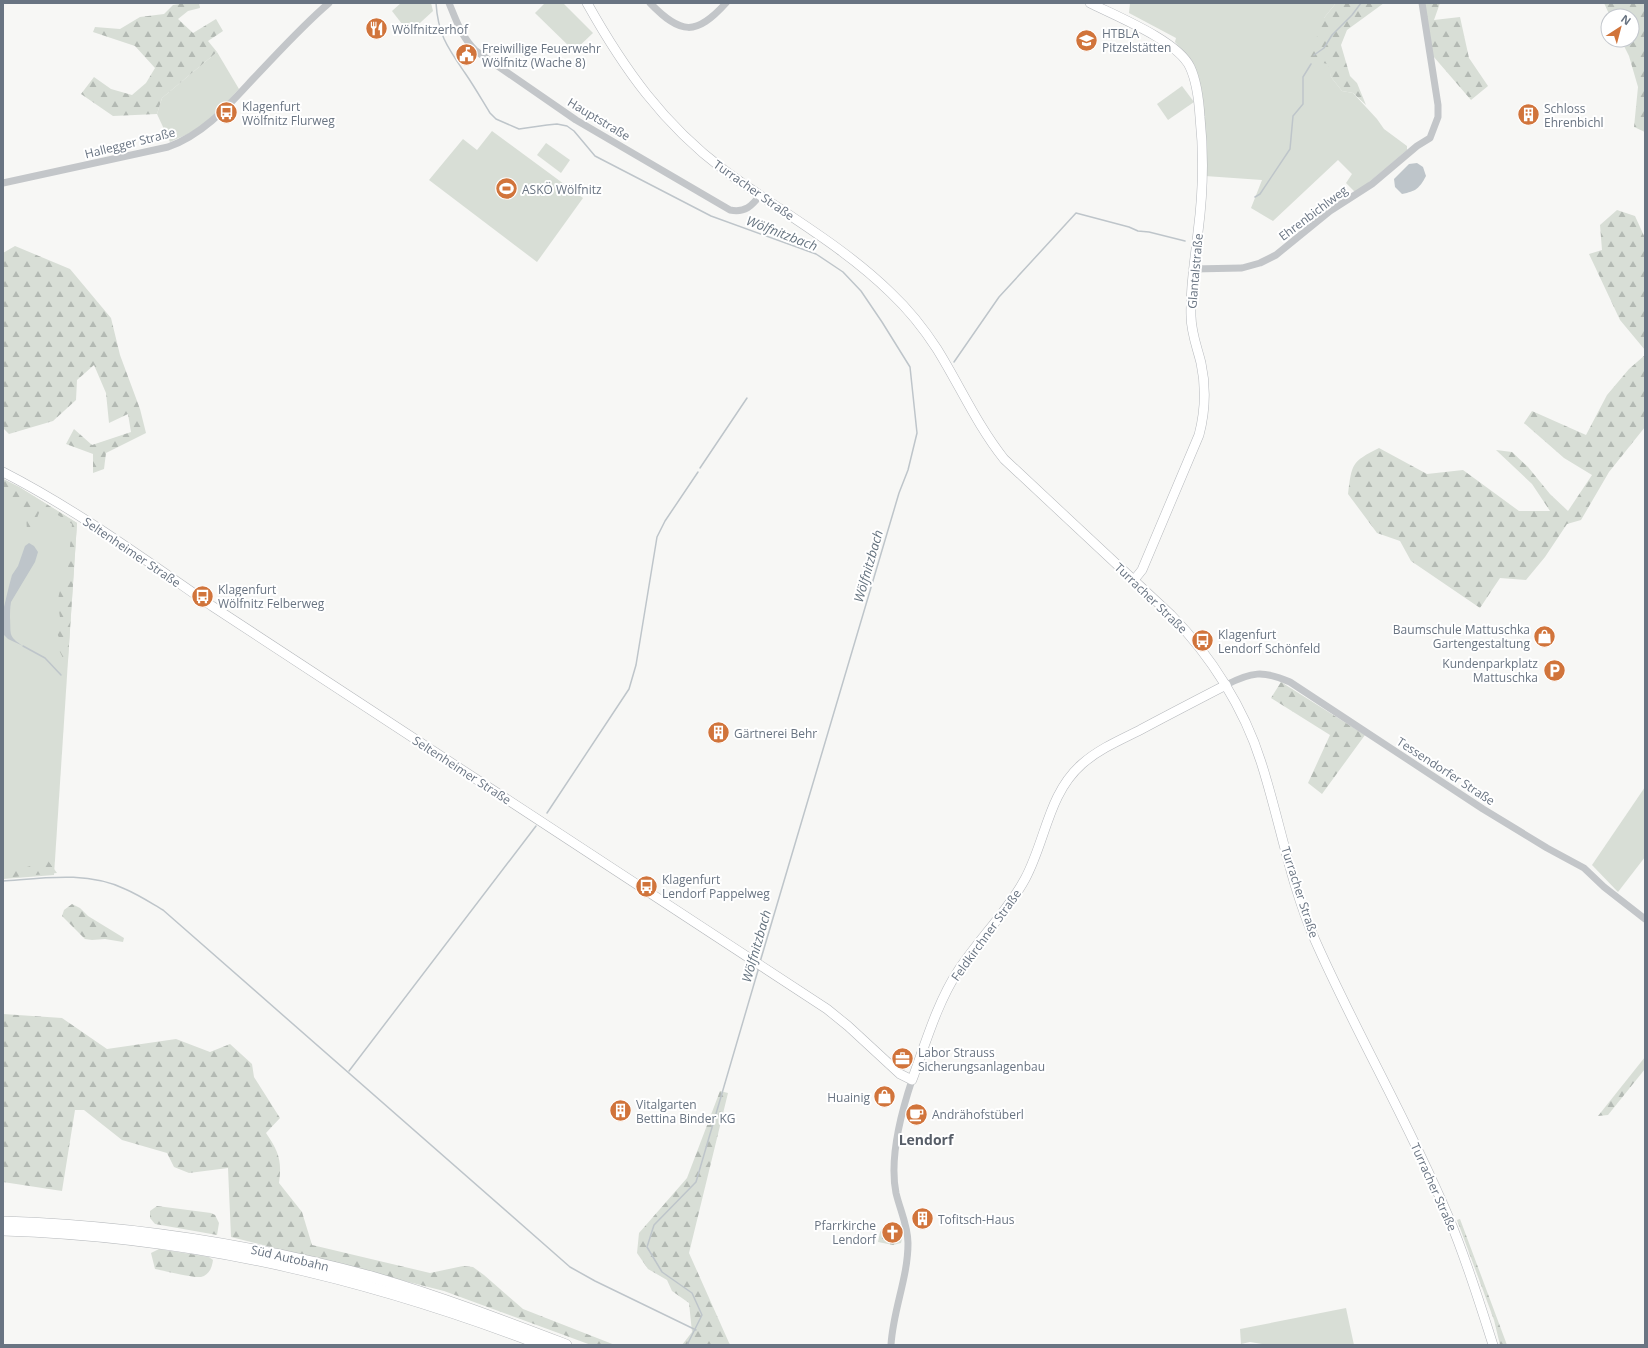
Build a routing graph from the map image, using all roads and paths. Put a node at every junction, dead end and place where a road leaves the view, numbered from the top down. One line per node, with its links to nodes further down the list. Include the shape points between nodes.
1 (329, 3): 8 (street, Hallegger Straße, via 224,110 201,131 189,138 168,147)
2 (450, 3): 9 (street, Hauptstraße, via 465,38 476,51 576,120 730,210 749,208)
3 (587, 3): 9 (main road, Turracher Straße, via 622,63 675,128 724,170)
4 (650, 3): 5 (street, via 674,23 686,28 703,25)
5 (726, 3)
6 (1090, 3): 10 (main road, Glantalstraße, via 1167,43 1182,55 1190,67 1199,102 1202,143 1200,210)
7 (1422, 3): 10 (street, Ehrenbichlweg, via 1438,105 1438,117 1430,138 1372,184 1330,211 1276,255 1242,268)
8 (3, 183)
9 (760, 195): 12 (main road, Turracher Straße, via 847,256 891,292 936,347 985,434 1004,459)
10 (1193, 269): 12 (main road, Glantalstraße, via 1192,329 1205,390 1202,423 1142,570)
11 (3, 472): 15 (main road, Seltenheimer Straße, via 114,537 212,606 827,1009 900,1074)
12 (1134, 580): 13 (main road, Turracher Straße, via 1184,628)
13 (1226, 685): 14 (street, Tessendorfer Straße, via 1254,673 1272,675 1290,682 1483,809 1584,868); 15 (main road, Feldkirchner Straße, via 1108,746 1072,774 1055,800 1035,856 1012,901 957,972 948,989); 21 (main road, Turracher Straße, via 1251,733 1314,939 1448,1216)
14 (1645, 919)
15 (912, 1080): 20 (street, Feldkirchner Straße, via 897,1143 896,1192 908,1242 905,1279)
16 (3, 1222): 19 (highway, Süd Autobahn, via 143,1232 313,1263 443,1300)
17 (3, 1230): 18 (highway, Süd Autobahn, via 142,1240 259,1260 372,1287 433,1305)
18 (543, 1345)
19 (566, 1345)
20 (891, 1345)
21 (1493, 1345)

